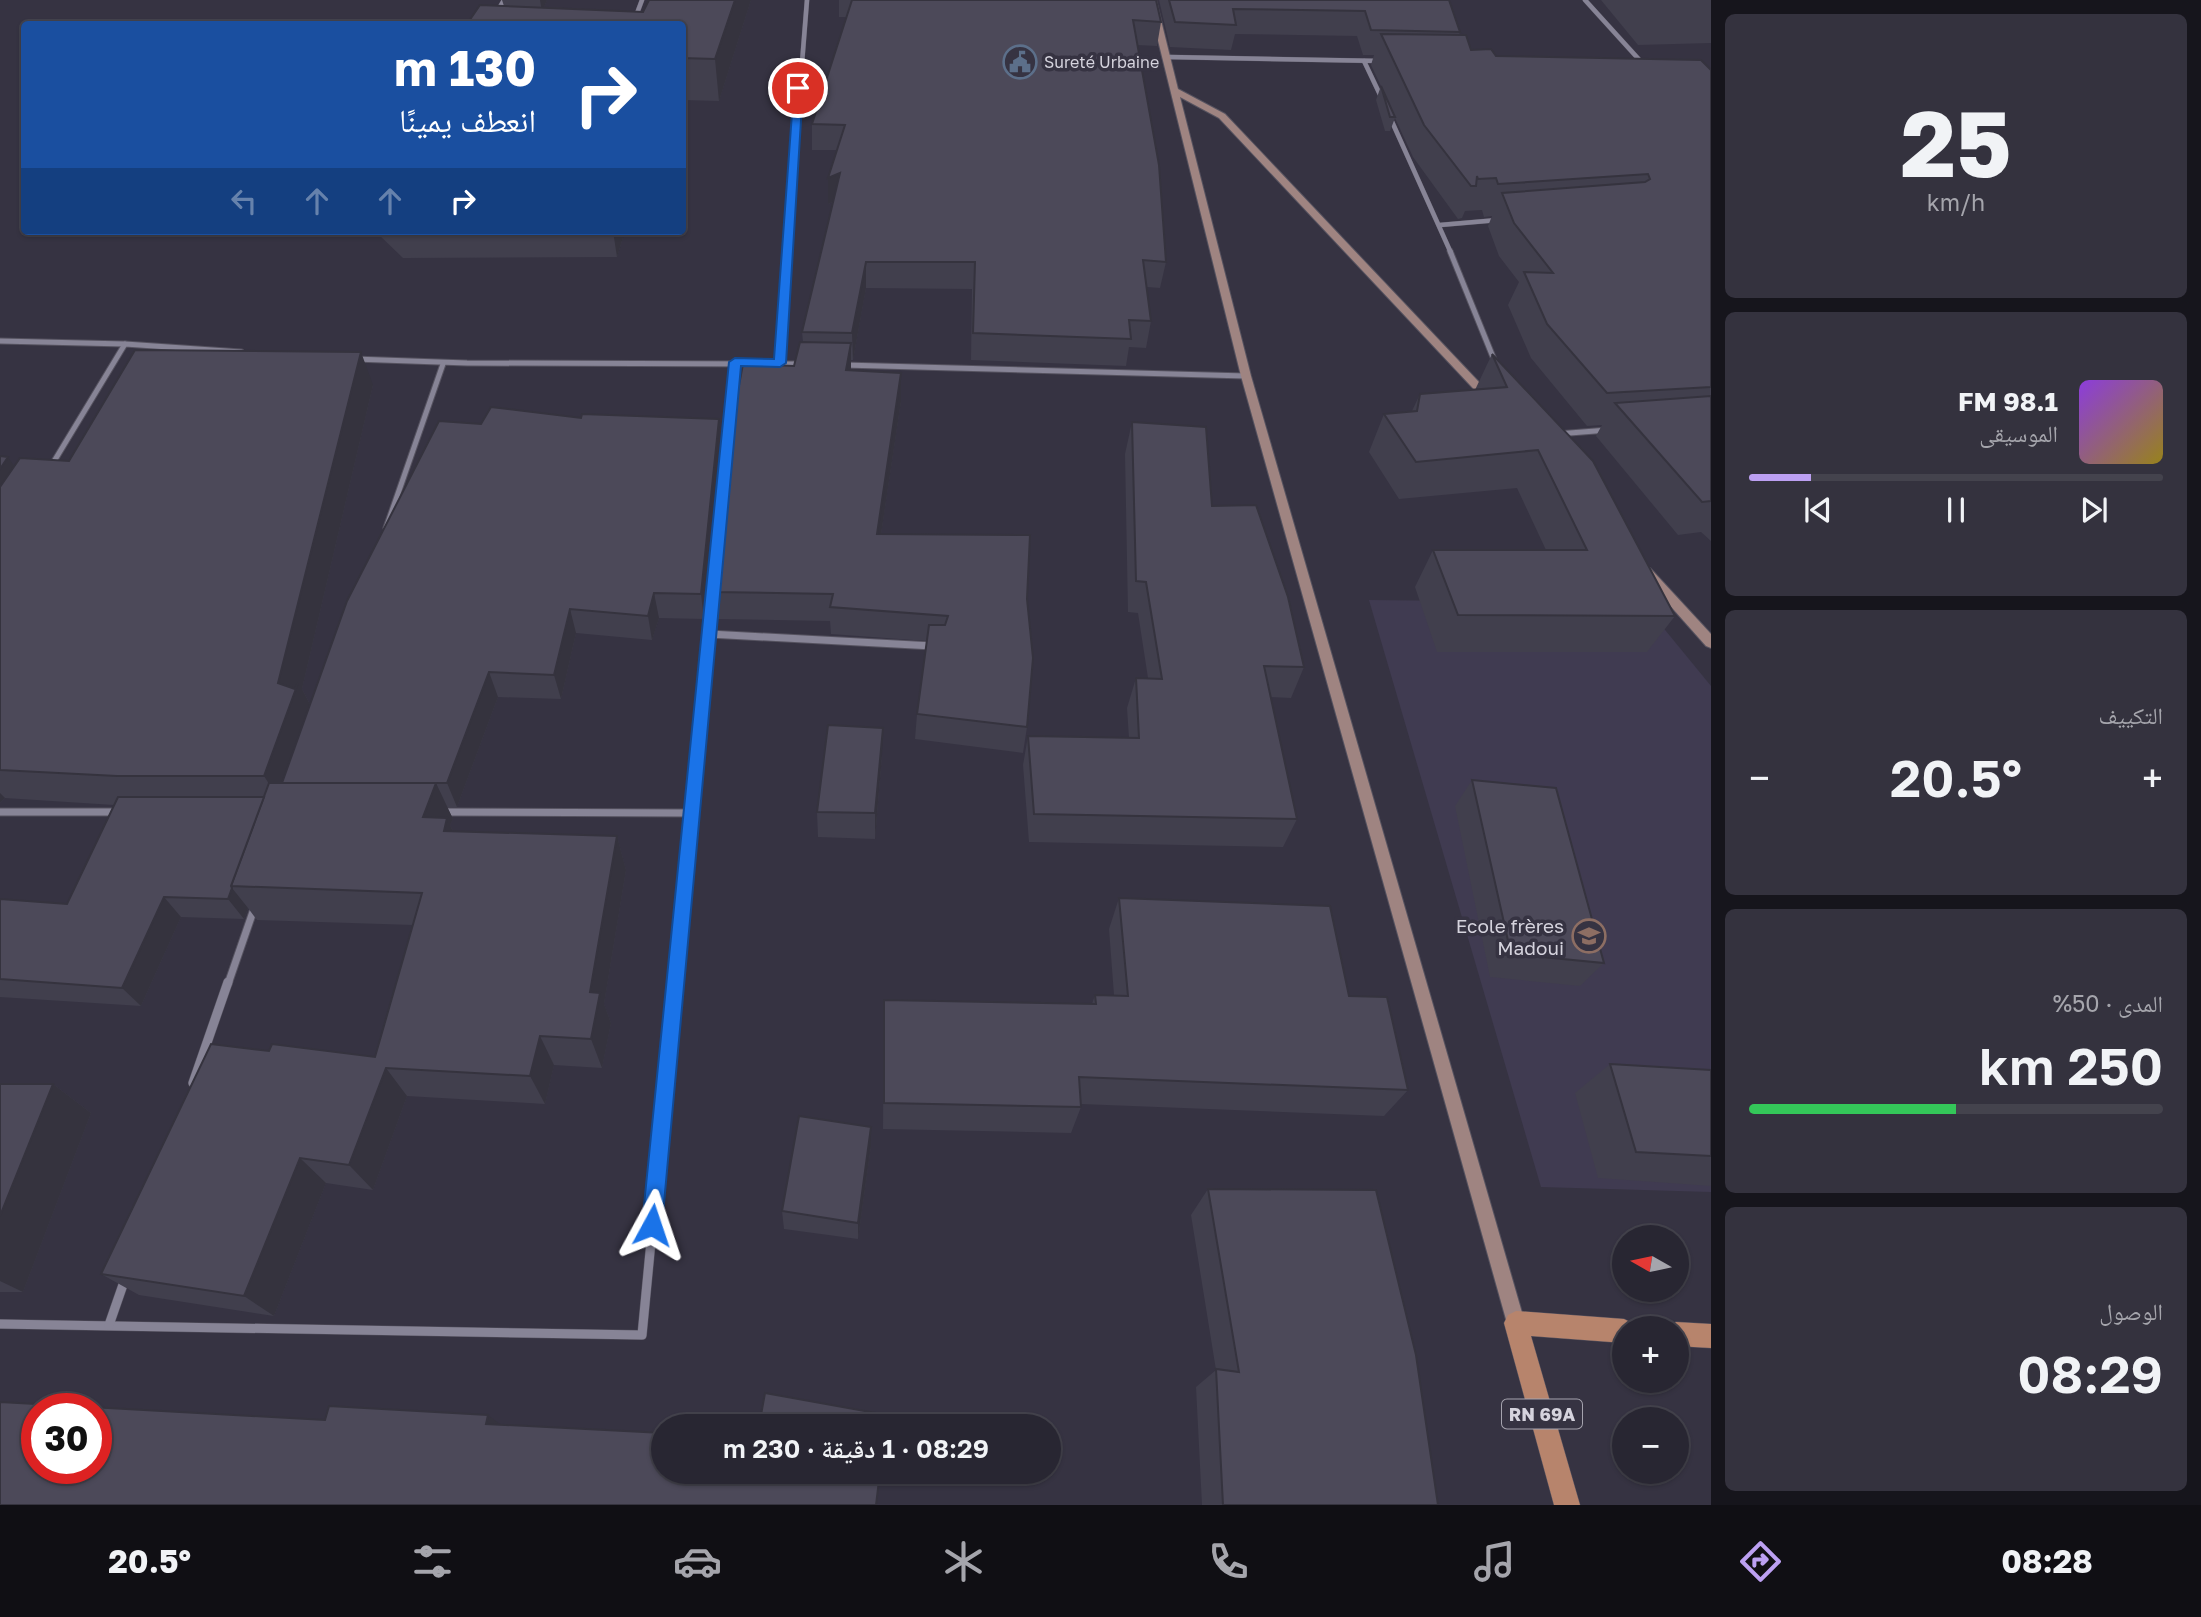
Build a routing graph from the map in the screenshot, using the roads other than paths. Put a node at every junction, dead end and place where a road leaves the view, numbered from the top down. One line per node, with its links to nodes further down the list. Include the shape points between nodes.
1 (504, 0): 6 (street)
2 (642, 0): 7 (street)
3 (807, 0): 22 (street)
4 (1152, 0): 8 (main road)
5 (1585, 0): 12 (street)
6 (492, 21)
7 (634, 21)
8 (1168, 57): 9 (street); 14 (main road)
9 (1364, 61): 10 (street); 16 (street)
10 (1390, 61)
11 (1631, 65): 12 (street)
12 (1645, 65): 13 (street)
13 (1658, 65)
14 (1173, 89): 27 (main road); 28 (main road, via 1222,116)
15 (1507, 219): 16 (street)
16 (1440, 225): 26 (street)
17 (0, 341): 18 (street)
18 (125, 344): 19 (street); 31 (street)
19 (249, 352)
20 (346, 358): 24 (street)
21 (735, 362): 22 (street); 24 (street); 34 (street)
22 (780, 363): 23 (street)
23 (807, 364)
24 (443, 365): 32 (street)
25 (835, 365): 27 (street)
26 (1500, 374)
27 (1246, 376): 44 (main road)
28 (1496, 406)
29 (1618, 429): 30 (street)
30 (1551, 434)
31 (49, 469)
32 (383, 535)
33 (1636, 561): 35 (main road)
34 (709, 634): 36 (street); 40 (street)
35 (1711, 643)
36 (941, 646)
37 (0, 812): 38 (street)
38 (123, 812)
39 (427, 812): 40 (street)
40 (692, 813): 46 (street, via 642,1335)
41 (260, 891): 42 (street)
42 (191, 1088)
43 (127, 1272): 46 (street)
44 (1516, 1323): 47 (main road); 50 (main road, RN 69A)
45 (0, 1324): 46 (street)
46 (109, 1325)
47 (1612, 1330)
48 (1689, 1335): 49 (main road)
49 (1711, 1336)
50 (1567, 1505)

